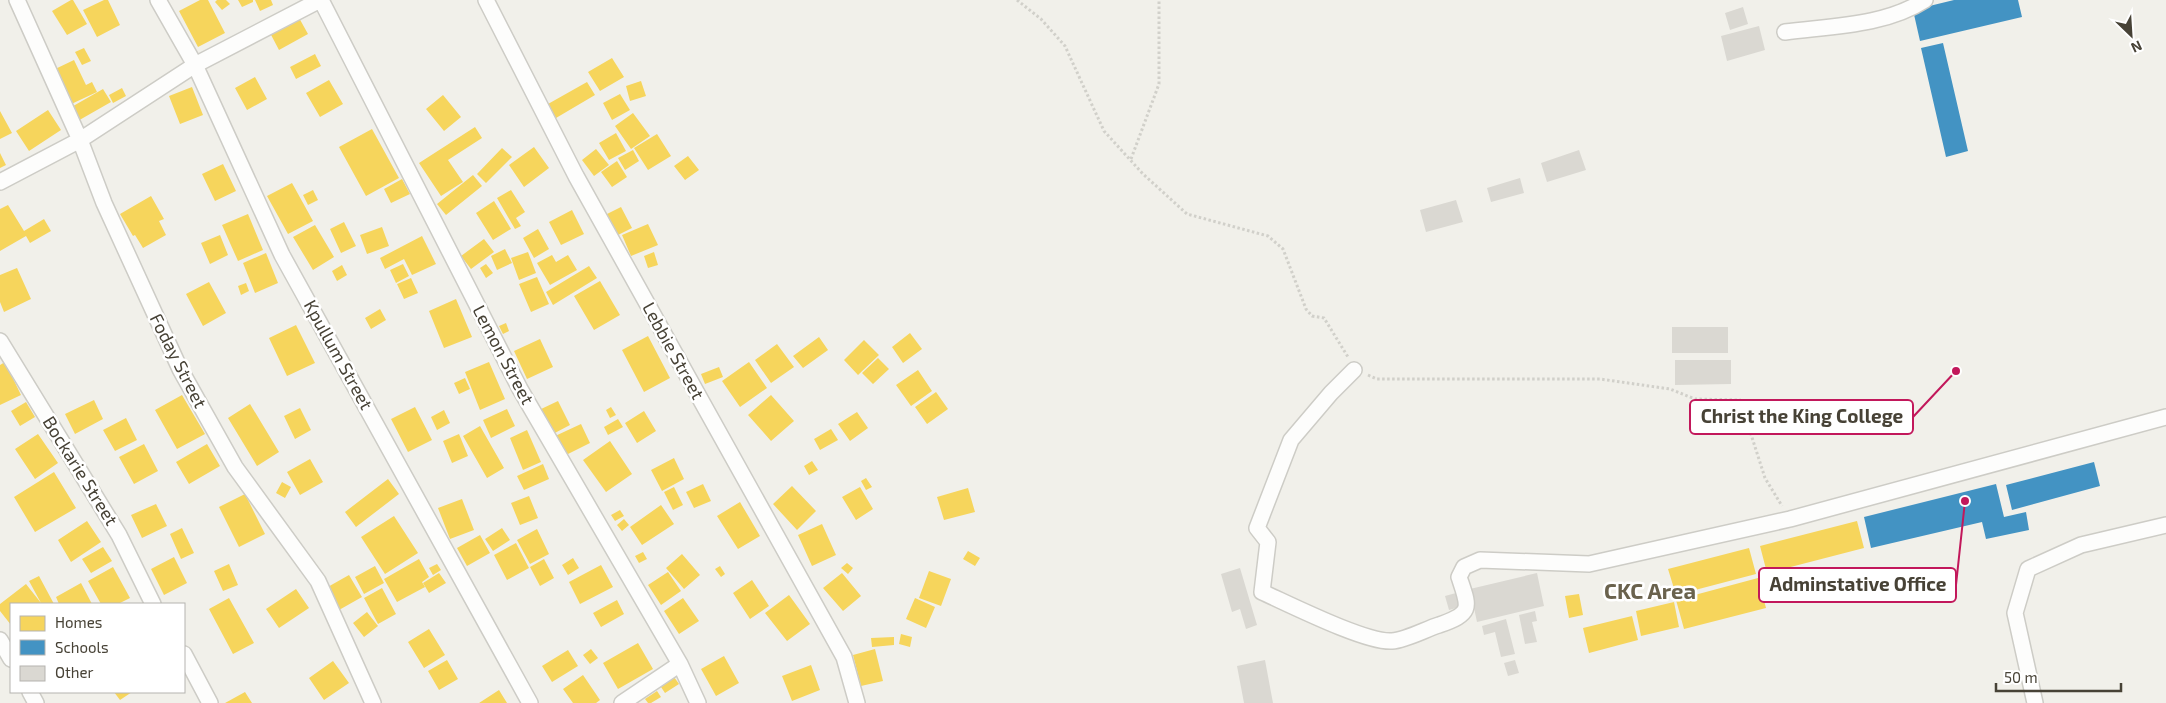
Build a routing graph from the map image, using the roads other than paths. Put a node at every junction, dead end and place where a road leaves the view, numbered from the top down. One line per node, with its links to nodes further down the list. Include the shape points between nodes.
1 (18, 0): 8 (street, Foday Street)
2 (158, 0): 7 (street, Kpullum Street)
3 (321, 0): 7 (street); 18 (street, Lemon Street, via 520,389)
4 (486, 0): 24 (street, Lebbie Street, via 576,176 844,657)
5 (1925, 0): 6 (street, via 1914,8 1870,21)
6 (1785, 32)
7 (195, 65): 8 (street); 21 (street, Kpullum Street, via 282,255)
8 (80, 140): 9 (street); 20 (street, Foday Street, via 104,203 180,370 234,467 318,581)
9 (0, 182)
10 (0, 341): 14 (street, Bockarie Street, via 119,534)
11 (1354, 370): 12 (street, via 1291,440 1257,528 1268,542 1262,592 1350,630 1392,641 1455,620 1465,612 1468,603 1459,577 1464,568 1480,560 1589,564 1790,519)
12 (2166, 418)
13 (2166, 525): 25 (street, via 2081,545 2028,569 2015,613)
14 (153, 603)
15 (0, 640): 17 (street)
16 (185, 656): 19 (street)
17 (10, 657)
18 (680, 664): 22 (street); 23 (street, Lemon Street)
19 (210, 703)
20 (373, 703)
21 (530, 703)
22 (622, 703)
23 (698, 703)
24 (856, 703)
25 (2034, 703)

